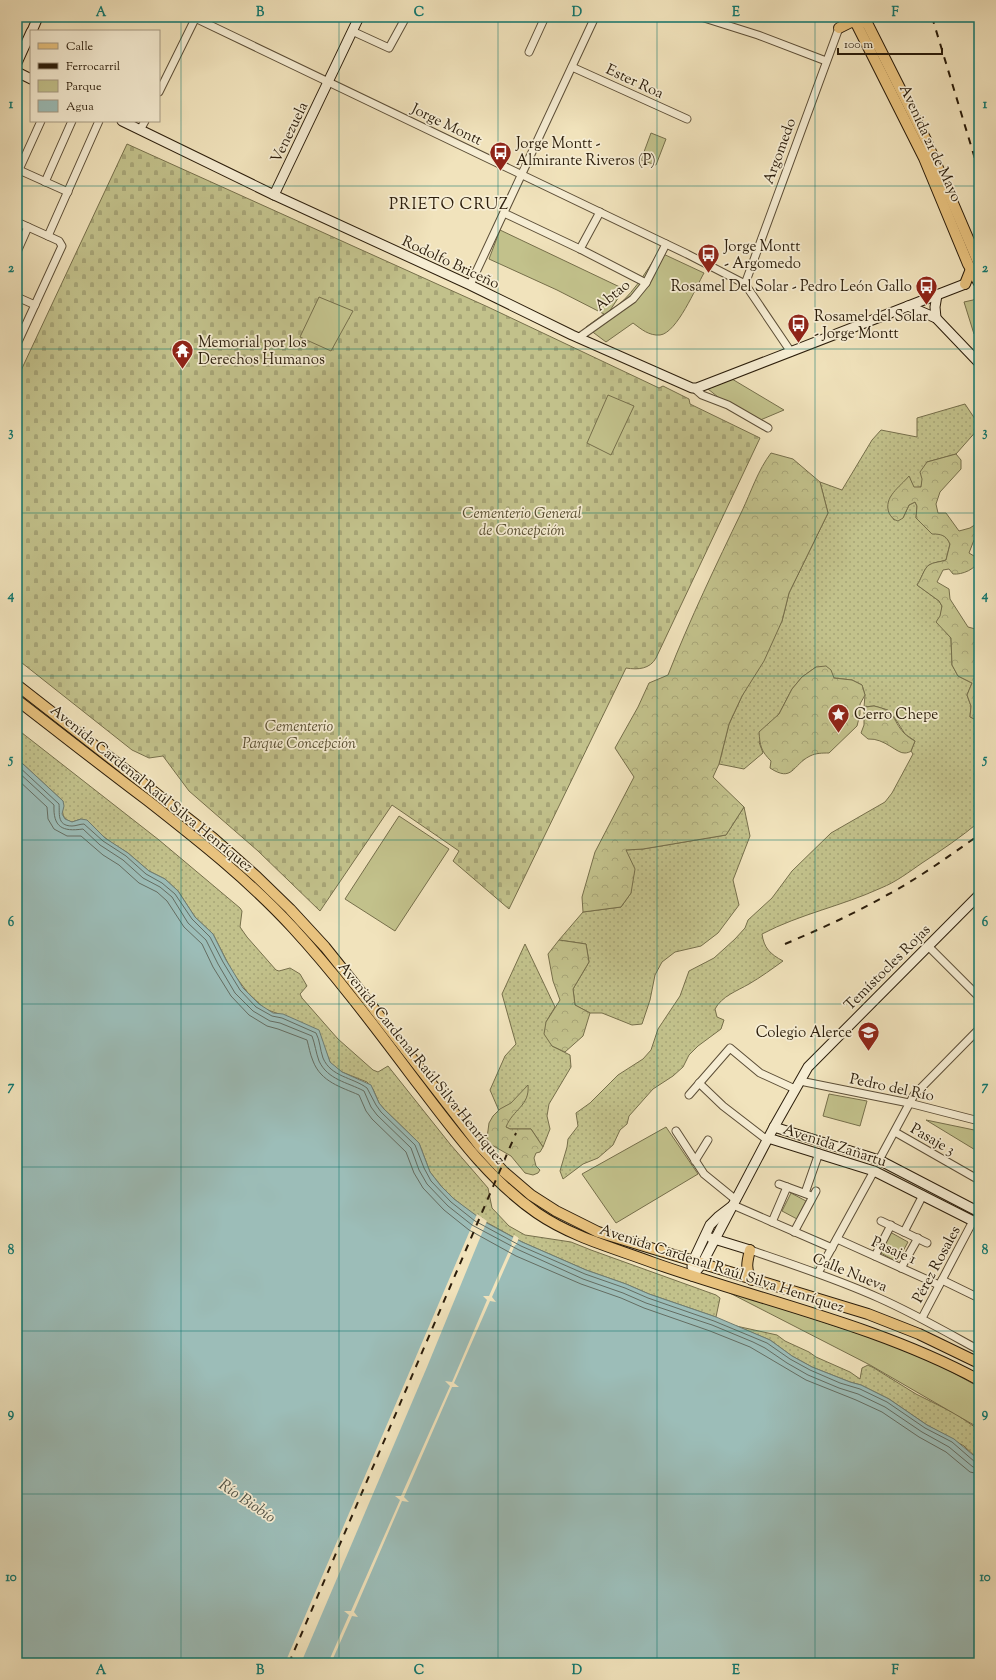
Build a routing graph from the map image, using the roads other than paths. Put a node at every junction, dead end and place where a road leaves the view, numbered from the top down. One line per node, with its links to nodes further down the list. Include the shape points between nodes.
1 (38, 17): 11 (street)
2 (195, 17): 20 (street, Jorge Montt); 21 (street)
3 (359, 17): 12 (street, Venezuela)
4 (406, 17): 12 (street, via 390,48)
5 (545, 17): 14 (street)
6 (595, 17): 17 (street)
7 (701, 17): 15 (street)
8 (842, 17): 10 (main road)
9 (858, 19): 10 (main road); 42 (main road, Avenida 21 de Mayo); 42 (main road, Avenida 21 de Mayo, via 869,28 926,140)
10 (839, 28): 15 (street, Argomedo)
11 (32, 30)
12 (352, 31): 20 (street, Venezuela)
13 (30, 34): 16 (street)
14 (529, 52)
15 (826, 61): 44 (street, Argomedo)
16 (17, 63)
17 (572, 67): 22 (street, Ester Roa); 30 (street)
18 (17, 72): 19 (street)
19 (30, 78)
20 (328, 82): 30 (street, Jorge Montt); 33 (street, Venezuela)
21 (160, 90)
22 (687, 119)
23 (41, 122): 29 (street)
24 (72, 122): 31 (street)
25 (99, 122): 32 (street)
26 (124, 122): 28 (street, Rodolfo Briceño)
27 (144, 122): 28 (street)
28 (140, 130): 33 (street, Rodolfo Briceño)
29 (18, 172): 31 (street)
30 (522, 175): 34 (street, Jorge Montt); 35 (street)
31 (45, 182): 32 (street)
32 (68, 192): 38 (street)
33 (274, 195): 47 (street, Rodolfo Briceño)
34 (600, 212): 39 (street, Jorge Montt); 40 (street)
35 (504, 213): 40 (street); 47 (street)
36 (17, 222): 37 (street)
37 (28, 227): 38 (street); 41 (street)
38 (48, 236): 50 (street, via 59,241 61,248)
39 (666, 244): 43 (street, Abtao); 44 (street, Jorge Montt)
40 (580, 249): 43 (street)
41 (17, 252)
42 (975, 267): 45 (main road); 46 (main road, Avenida 21 de Mayo)
43 (646, 283): 53 (street, Abtao, via 633,299)
44 (745, 284): 55 (street, Jorge Montt)
45 (965, 284): 46 (main road); 48 (street)
46 (979, 284)
47 (470, 285): 53 (street, Rodolfo Briceño)
48 (937, 295): 51 (street); 52 (street)
49 (17, 298): 50 (street)
50 (35, 306): 54 (street)
51 (908, 306): 52 (street); 55 (street)
52 (936, 318): 56 (street)
53 (578, 338): 57 (street, Rodolfo Briceño)
54 (17, 344)
55 (791, 352): 57 (street)
56 (979, 363)
57 (694, 388): 58 (street, Rodolfo Briceño, via 702,395 728,405)
58 (768, 428)
59 (17, 685): 100 (main road, Avenida Cardenal Raúl Silva Henríquez, via 213,838 286,904 325,947 479,1145 522,1188 556,1211 598,1232)
60 (17, 700): 103 (main road, Avenida Cardenal Raúl Silva Henríquez, via 204,845 272,907 345,990 467,1148 507,1190 544,1218 574,1233)
61 (979, 895): 62 (street, Temístocles Rojas)
62 (928, 946): 63 (street); 66 (street, Temístocles Rojas, via 812,1063)
63 (979, 997)
64 (979, 1029): 68 (street, via 918,1090)
65 (699, 1083): 66 (street, Pedro del Río, via 730,1048 760,1073); 67 (street); 73 (street, via 723,1106)
66 (797, 1085): 68 (street, Pedro del Río); 70 (street, Temístocles Rojas)
67 (690, 1096)
68 (909, 1103): 69 (street, Pedro del Río); 72 (street)
69 (979, 1121)
70 (774, 1127): 73 (street, Temístocles Rojas); 76 (street, Avenida Zañartu)
71 (676, 1131): 77 (street)
72 (895, 1132): 76 (street); 79 (street, Pasaje 3)
73 (767, 1139): 75 (street, Avenida Zañartu); 84 (street, Temístocles Rojas)
74 (708, 1140): 77 (street)
75 (819, 1153): 78 (street, Avenida Zañartu); 82 (street)
76 (879, 1160): 85 (street, Avenida Zañartu)
77 (695, 1161): 84 (street)
78 (874, 1170): 83 (street, Avenida Zañartu); 95 (street)
79 (979, 1180)
80 (779, 1184): 81 (street)
81 (787, 1187): 82 (street); 87 (street)
82 (805, 1193): 90 (street, via 814,1194)
83 (923, 1195): 88 (street, Avenida Zañartu); 91 (street)
84 (735, 1203): 87 (street); 92 (street, Temístocles Rojas, via 714,1220); 94 (street, Temístocles Rojas)
85 (979, 1211)
86 (882, 1221): 89 (street)
87 (772, 1222): 90 (street)
88 (976, 1223): 105 (street, Pérez Rosales)
89 (891, 1225): 91 (street); 99 (street)
90 (794, 1232): 97 (street)
91 (904, 1232): 93 (street)
92 (704, 1236): 94 (street, Calle Nueva); 100 (street, Temístocles Rojas)
93 (918, 1238): 96 (street); 101 (street)
94 (716, 1239): 98 (street, Calle Nueva); 100 (street, Temístocles Rojas)
95 (837, 1239): 97 (street); 99 (street, Pasaje 1)
96 (927, 1242)
97 (832, 1248): 102 (street)
98 (750, 1250): 102 (street, Calle Nueva); 104 (main road, via 746,1267)
99 (875, 1256): 101 (street, Pasaje 1)
100 (698, 1263): 103 (street, Temístocles Rojas); 104 (main road, Avenida Cardenal Raúl Silva Henríquez)
101 (901, 1268): 105 (street, Pasaje 1)
102 (818, 1273): 107 (street, Calle Nueva)
103 (692, 1276): 110 (main road, Avenida Cardenal Raúl Silva Henríquez, via 883,1337 937,1358)
104 (752, 1280): 109 (main road, Avenida Cardenal Raúl Silva Henríquez, via 839,1304 881,1319 940,1343)
105 (941, 1282): 106 (street, Pasaje 1); 107 (street, Pérez Rosales)
106 (979, 1298)
107 (922, 1318): 108 (street, Calle Nueva)
108 (979, 1350)
109 (979, 1363)
110 (979, 1380)

